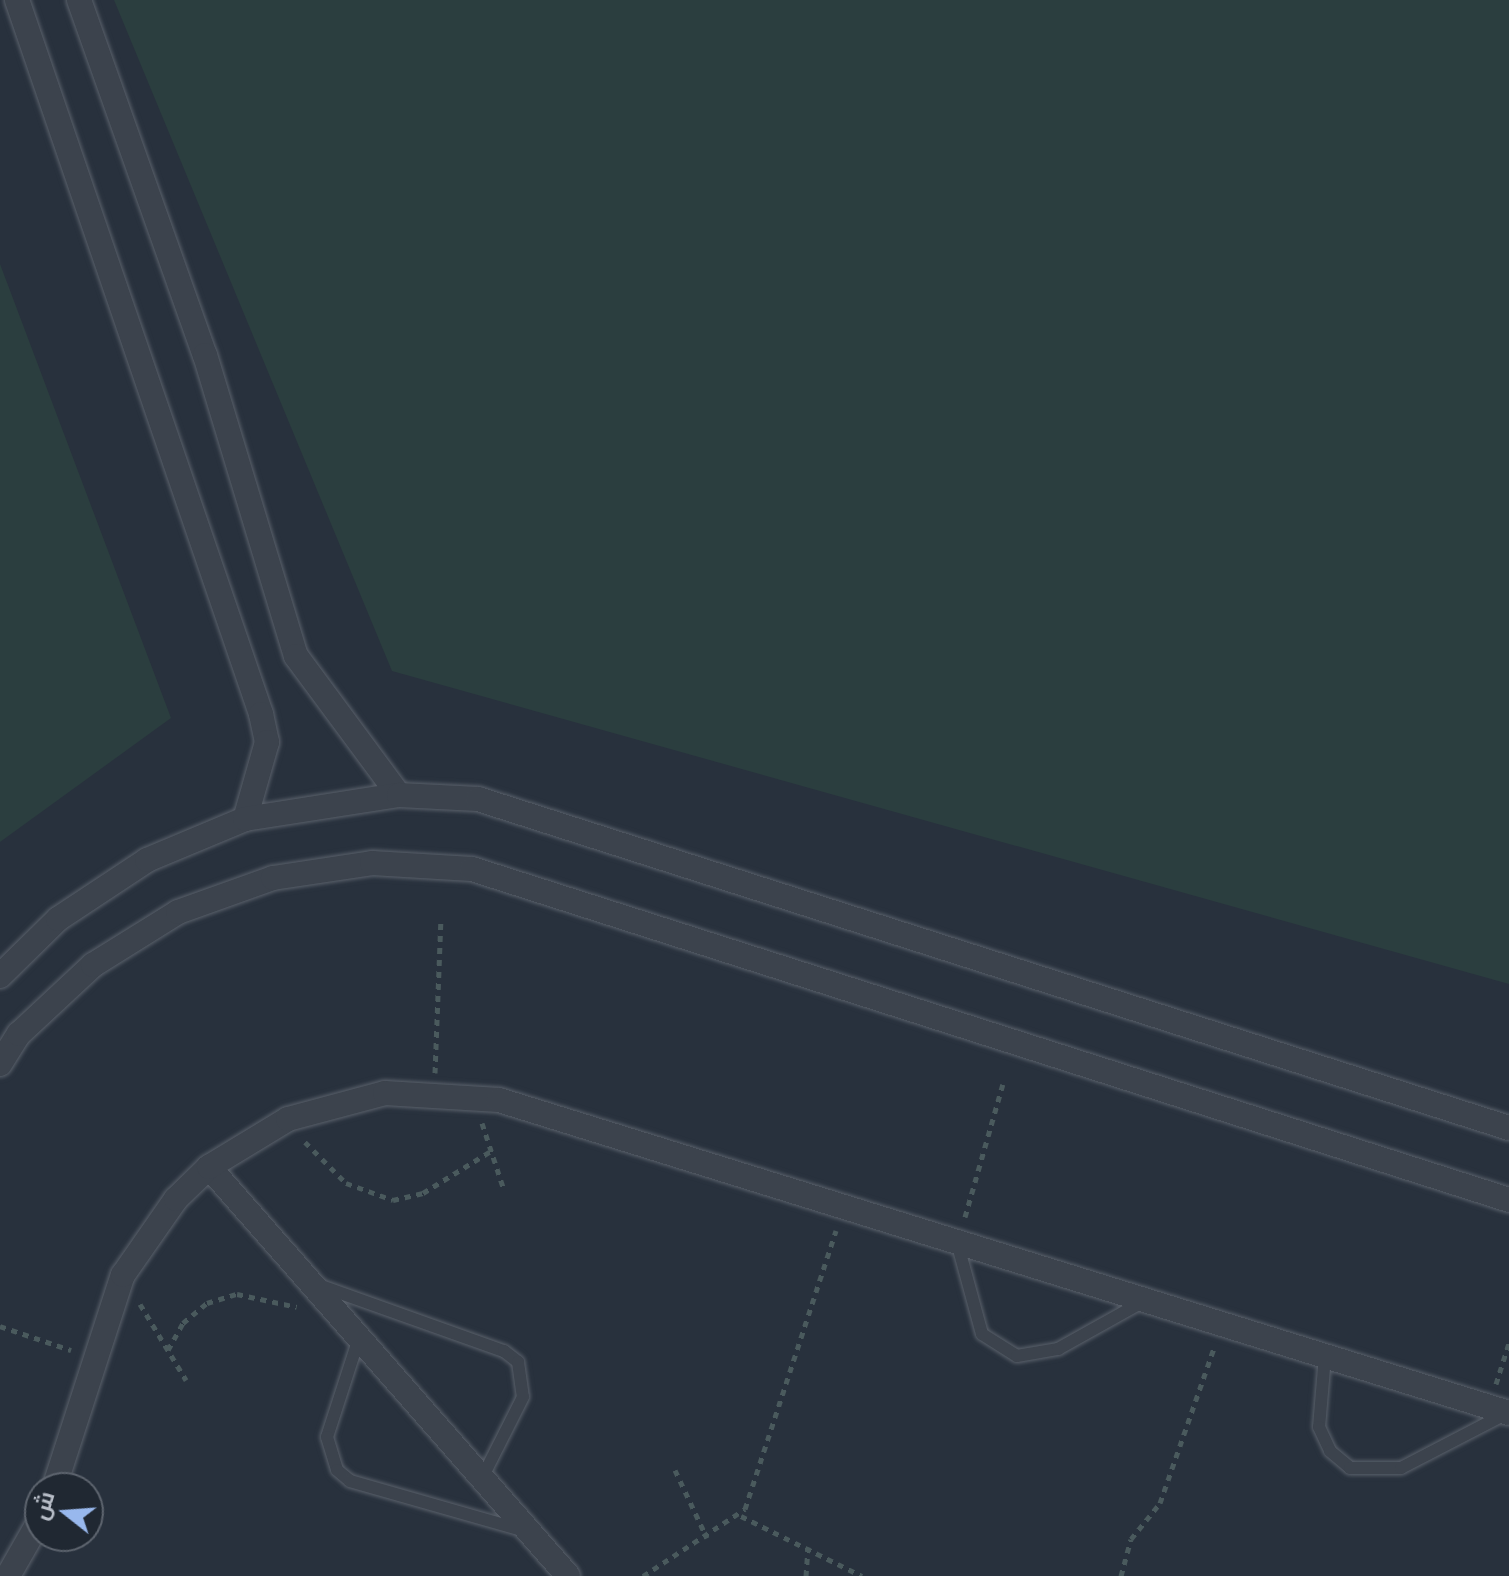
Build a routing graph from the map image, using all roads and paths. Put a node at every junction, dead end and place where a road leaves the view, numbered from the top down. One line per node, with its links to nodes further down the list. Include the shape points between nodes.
1 (17, 0): 4 (street, via 261,714 267,742)
2 (79, 0): 3 (street, via 205,355 296,656)
3 (399, 795): 4 (street); 12 (street, via 478,799)
4 (245, 819): 6 (street, via 147,860 58,919)
5 (441, 918): 9 (path)
6 (0, 976)
7 (0, 1064): 16 (street, via 19,1034 93,965 178,912 273,878 372,863 472,869)
8 (1003, 1084): 18 (path)
9 (434, 1091): 10 (street); 11 (street, via 385,1093)
10 (473, 1097): 13 (path); 17 (street)
11 (288, 1119): 13 (path, via 346,1183 393,1200 423,1193); 14 (street)
12 (1509, 1128)
13 (491, 1151): 15 (path)
14 (209, 1167): 19 (street, via 147,1235); 20 (street)
15 (504, 1190)
16 (1509, 1200)
17 (844, 1207): 18 (street); 35 (path)
18 (957, 1242): 21 (street); 21 (lane, via 982,1334 1017,1356 1058,1349)
19 (123, 1275): 27 (path); 29 (street)
20 (310, 1282): 25 (street); 34 (lane, via 504,1351 518,1362 523,1397)
21 (1145, 1300): 23 (street)
22 (312, 1314): 27 (path, via 268,1297 237,1294 207,1303 183,1323)
23 (1223, 1321): 28 (street); 45 (path, via 1160,1503 1131,1539)
24 (0, 1326): 29 (path)
25 (359, 1338): 34 (street); 36 (lane, via 327,1437 337,1470 350,1481)
26 (1509, 1343): 31 (path)
27 (168, 1350): 30 (path)
28 (1325, 1356): 31 (street); 31 (lane, via 1319,1427 1330,1451 1350,1468 1375,1473 1401,1468)
29 (94, 1358): 33 (street)
30 (186, 1380)
31 (1502, 1411)
32 (675, 1470): 37 (path)
33 (59, 1472)
34 (482, 1478): 36 (street)
35 (741, 1516): 37 (path); 38 (path)
36 (530, 1532): 41 (street)
37 (707, 1538): 42 (path)
38 (808, 1547): 43 (path); 44 (path)
39 (24, 1548): 40 (street)
40 (8, 1576)
41 (568, 1576)
42 (643, 1576)
43 (806, 1576)
44 (862, 1576)
45 (1121, 1576)

